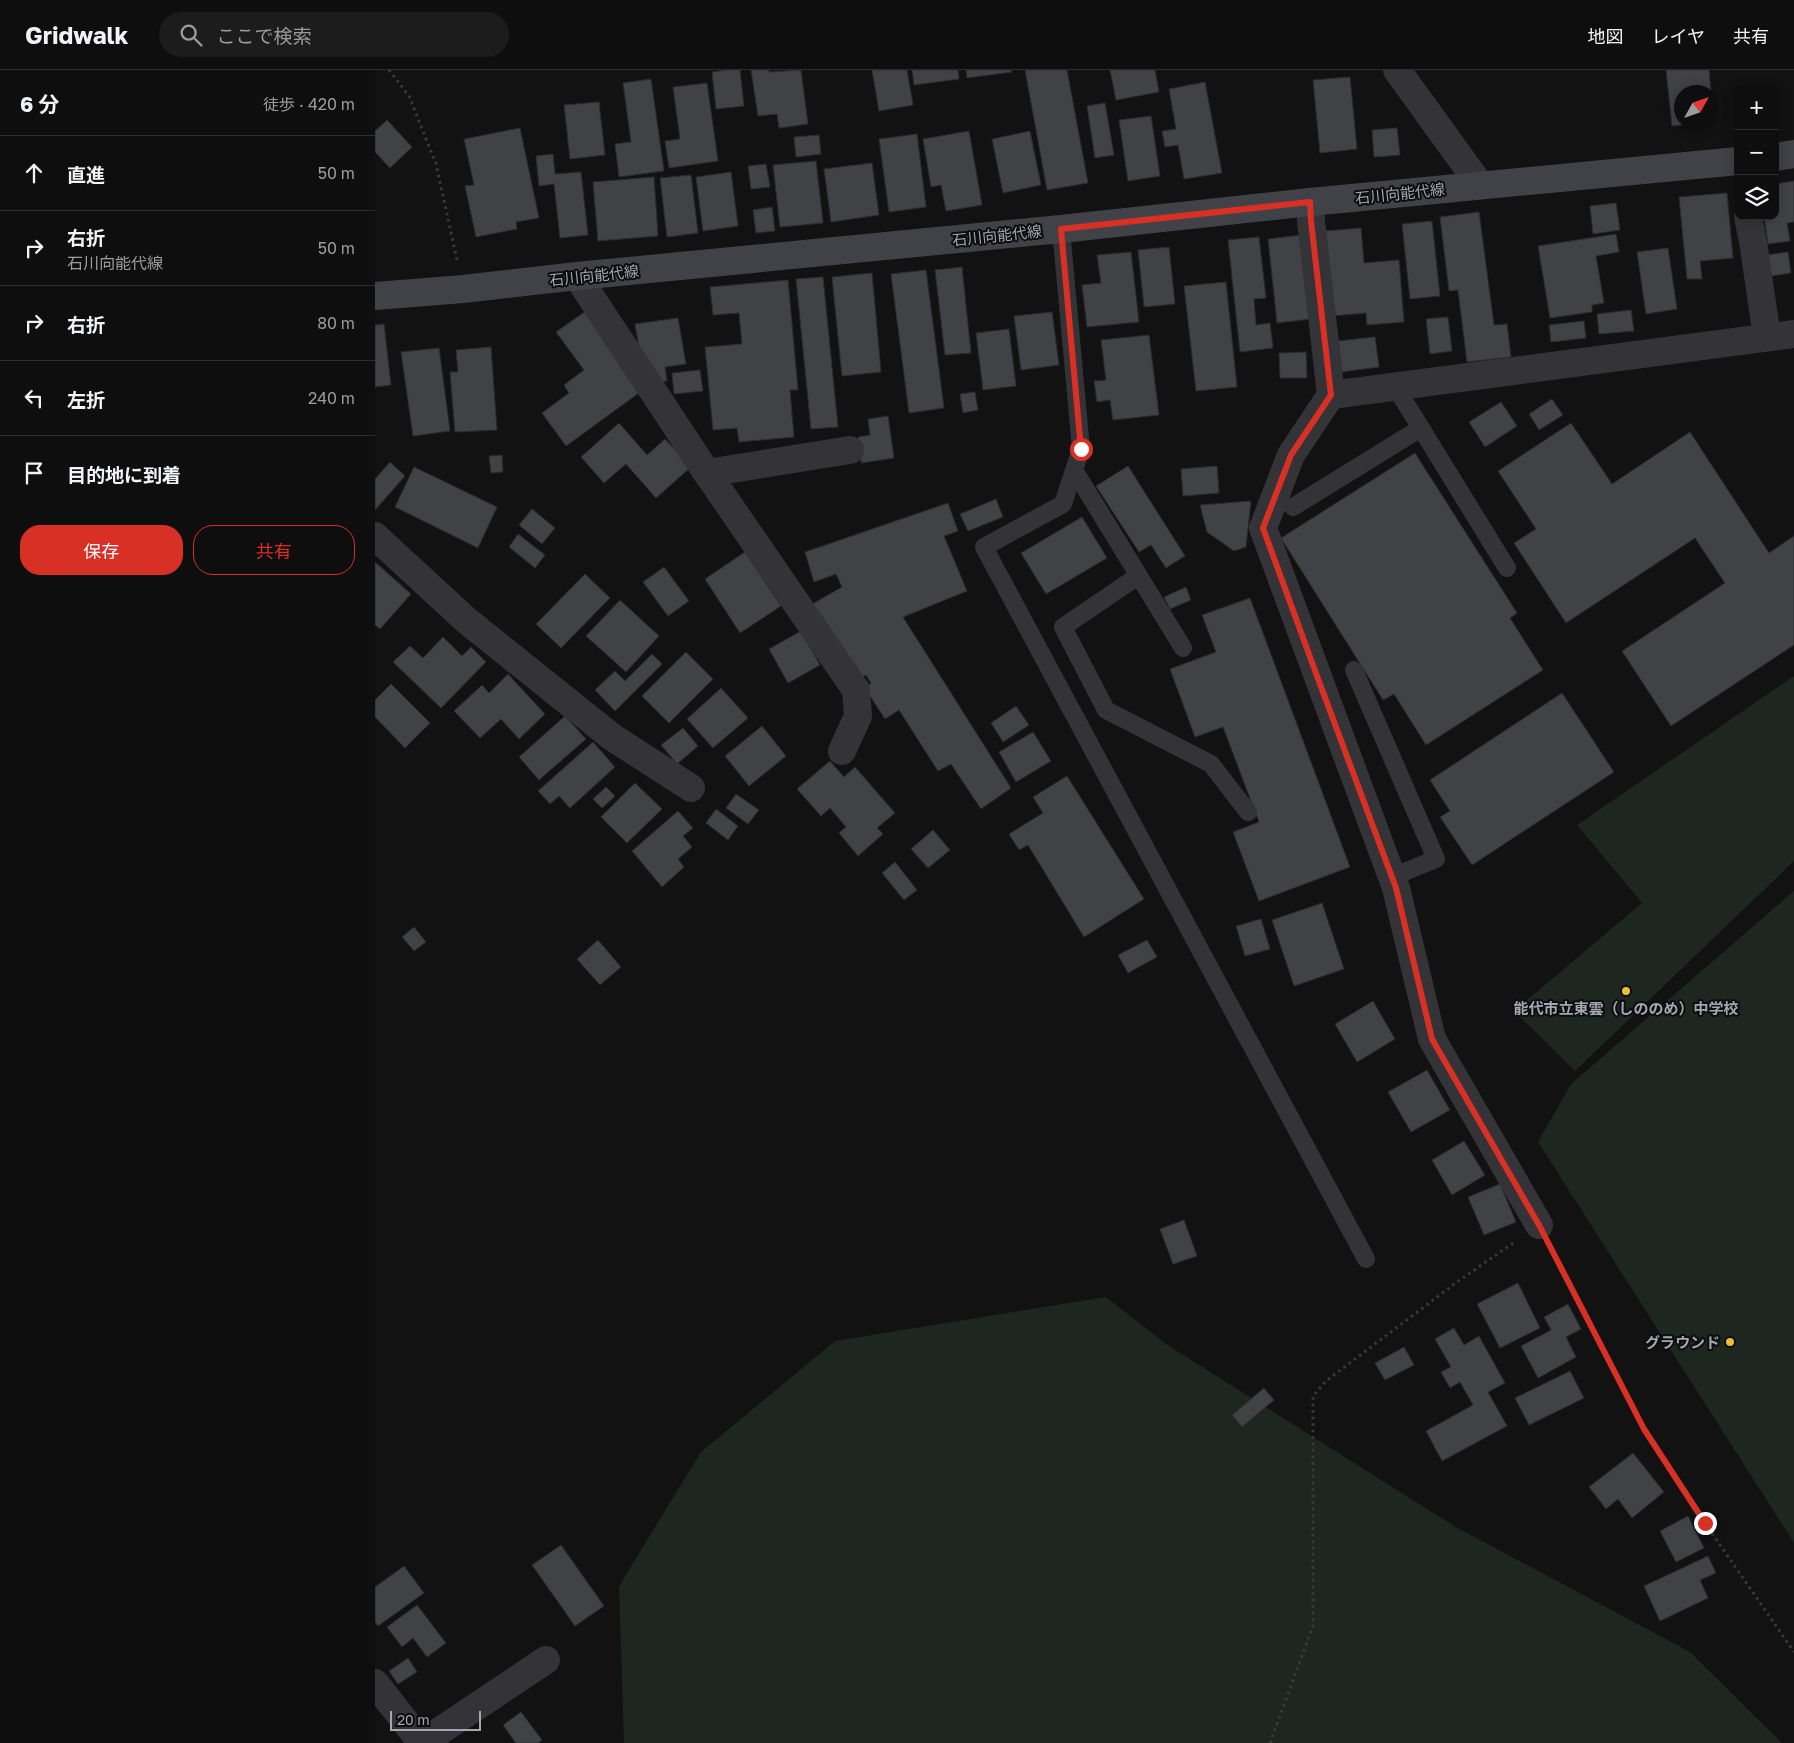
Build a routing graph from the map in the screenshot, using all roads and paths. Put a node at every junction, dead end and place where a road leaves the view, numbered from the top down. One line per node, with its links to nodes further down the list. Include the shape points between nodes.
1 (389, 70): 11 (path, via 409,96 436,164)
2 (1397, 70): 6 (street)
3 (1794, 154): 4 (main road)
4 (1779, 156)
5 (1734, 161): 6 (main road, 石川向能代線)
6 (1480, 185): 7 (main road, 石川向能代線)
7 (1310, 202): 9 (main road, 石川向能代線); 16 (street)
8 (1749, 220): 14 (street)
9 (1061, 229): 10 (main road, 石川向能代線); 19 (lane, via 1081,449)
10 (577, 276): 11 (main road, 石川向能代線); 20 (street)
11 (463, 289): 12 (main road, 石川向能代線)
12 (375, 296)
13 (1794, 334): 14 (street)
14 (1767, 337): 15 (street)
15 (1395, 386): 16 (street); 17 (lane)
16 (1331, 395): 30 (street, via 1291,455 1263,528)
17 (1421, 428): 21 (lane); 23 (lane)
18 (849, 450): 20 (street)
19 (1074, 470): 24 (lane); 32 (lane, via 1063,504 984,547)
20 (707, 473): 27 (street, via 856,690 858,716)
21 (1293, 507)
22 (375, 536): 28 (street, via 466,620 612,737)
23 (1507, 568)
24 (1139, 576): 25 (lane); 29 (lane, via 1063,628 1106,710 1211,764)
25 (1183, 648)
26 (1354, 670): 30 (lane, via 1436,859)
27 (842, 751)
28 (691, 788)
29 (1248, 812)
30 (1392, 878): 31 (street, via 1432,1039)
31 (1539, 1225): 33 (path, via 1644,1429); 37 (path, via 1326,1381 1313,1396 1313,1626)
32 (1366, 1259)
33 (1794, 1652)
34 (546, 1660): 36 (street)
35 (375, 1684): 36 (street)
36 (422, 1743)
37 (1270, 1743)

